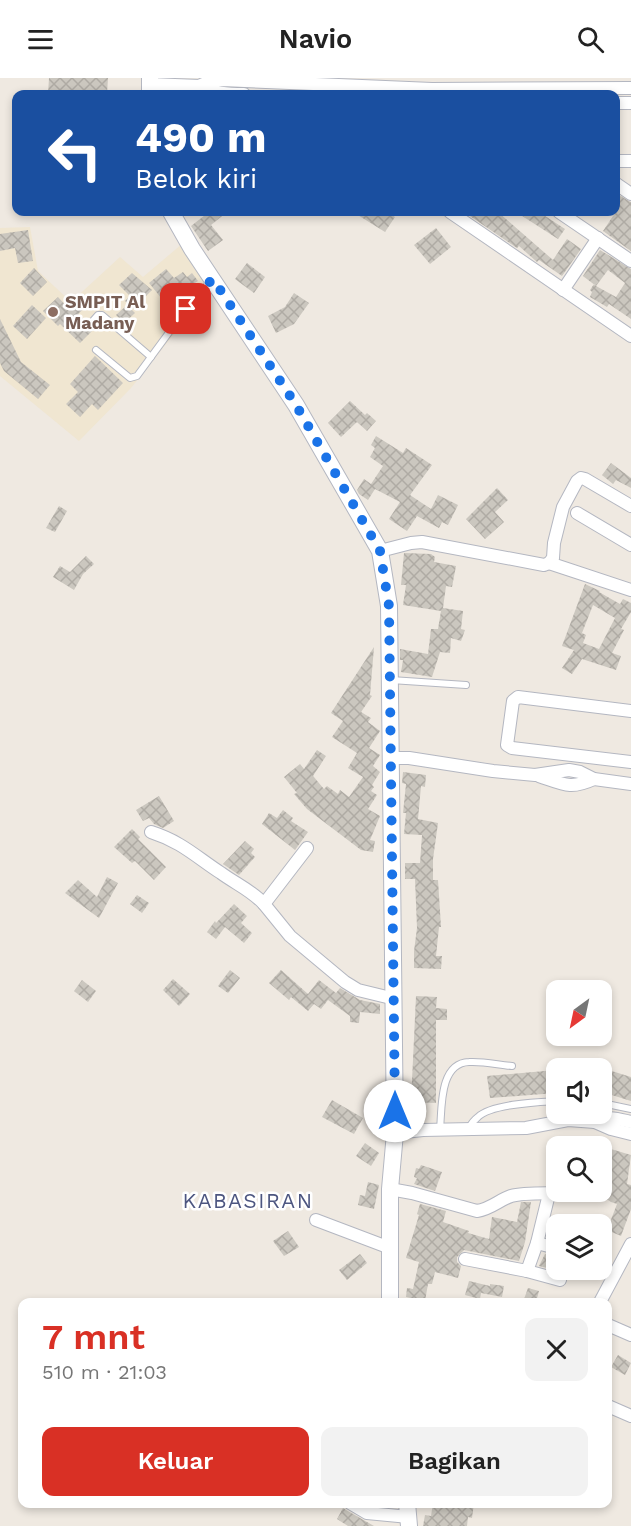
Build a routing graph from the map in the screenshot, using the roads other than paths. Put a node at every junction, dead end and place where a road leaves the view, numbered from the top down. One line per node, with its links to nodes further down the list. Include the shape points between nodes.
1 (150, 86): 2 (street)
2 (199, 86): 3 (street, via 222,80); 6 (street)
3 (353, 86): 7 (street)
4 (452, 87): 5 (street)
5 (631, 88)
6 (208, 90)
7 (406, 90)
8 (173, 216): 13 (street)
9 (456, 216): 14 (street)
10 (565, 216): 11 (street)
11 (598, 238): 12 (street); 14 (street)
12 (631, 261)
13 (213, 279): 18 (lane, via 198,293); 22 (street, via 296,405)
14 (563, 290): 16 (street)
15 (90, 324): 18 (lane, via 102,315)
16 (631, 336)
17 (96, 350): 18 (lane, via 130,378 137,376)
18 (151, 357)
19 (631, 506): 23 (street, via 581,478 563,507)
20 (577, 513): 21 (street)
21 (631, 545)
22 (380, 551): 23 (street, via 422,542); 25 (street, via 389,606)
23 (549, 563): 24 (street)
24 (631, 590)
25 (390, 680): 26 (lane); 28 (street)
26 (466, 686)
27 (631, 711): 29 (street, via 518,697 513,700 507,745)
28 (392, 758): 30 (street, via 535,775 569,770 594,779); 34 (street)
29 (631, 762)
30 (631, 784)
31 (151, 832): 33 (street, via 186,847)
32 (307, 848): 33 (street)
33 (264, 904): 34 (street, via 290,936 345,982 358,990)
34 (395, 999): 45 (street)
35 (512, 1066): 43 (lane, via 467,1062 454,1068 445,1080)
36 (546, 1101): 44 (lane, via 502,1107 479,1115)
37 (612, 1105): 38 (lane)
38 (631, 1108)
39 (612, 1118): 40 (street)
40 (631, 1122)
41 (547, 1124): 44 (street)
42 (598, 1124): 46 (street)
43 (440, 1130): 44 (street); 45 (street)
44 (466, 1130)
45 (395, 1133): 47 (street)
46 (631, 1134)
47 (390, 1190): 48 (street, via 477,1211 512,1196); 54 (street)
48 (546, 1194)
49 (547, 1202): 51 (street)
50 (316, 1220): 54 (street)
51 (537, 1243): 53 (street); 56 (street)
52 (631, 1244): 59 (street)
53 (546, 1245)
54 (390, 1248): 58 (street)
55 (465, 1259): 56 (street)
56 (527, 1271): 57 (street)
57 (546, 1276)
58 (390, 1298)
59 (602, 1298)
60 (612, 1327): 61 (street)
61 (631, 1335)
62 (612, 1408): 63 (street)
63 (631, 1416)
64 (358, 1508): 65 (street, via 367,1513)
65 (408, 1515)

